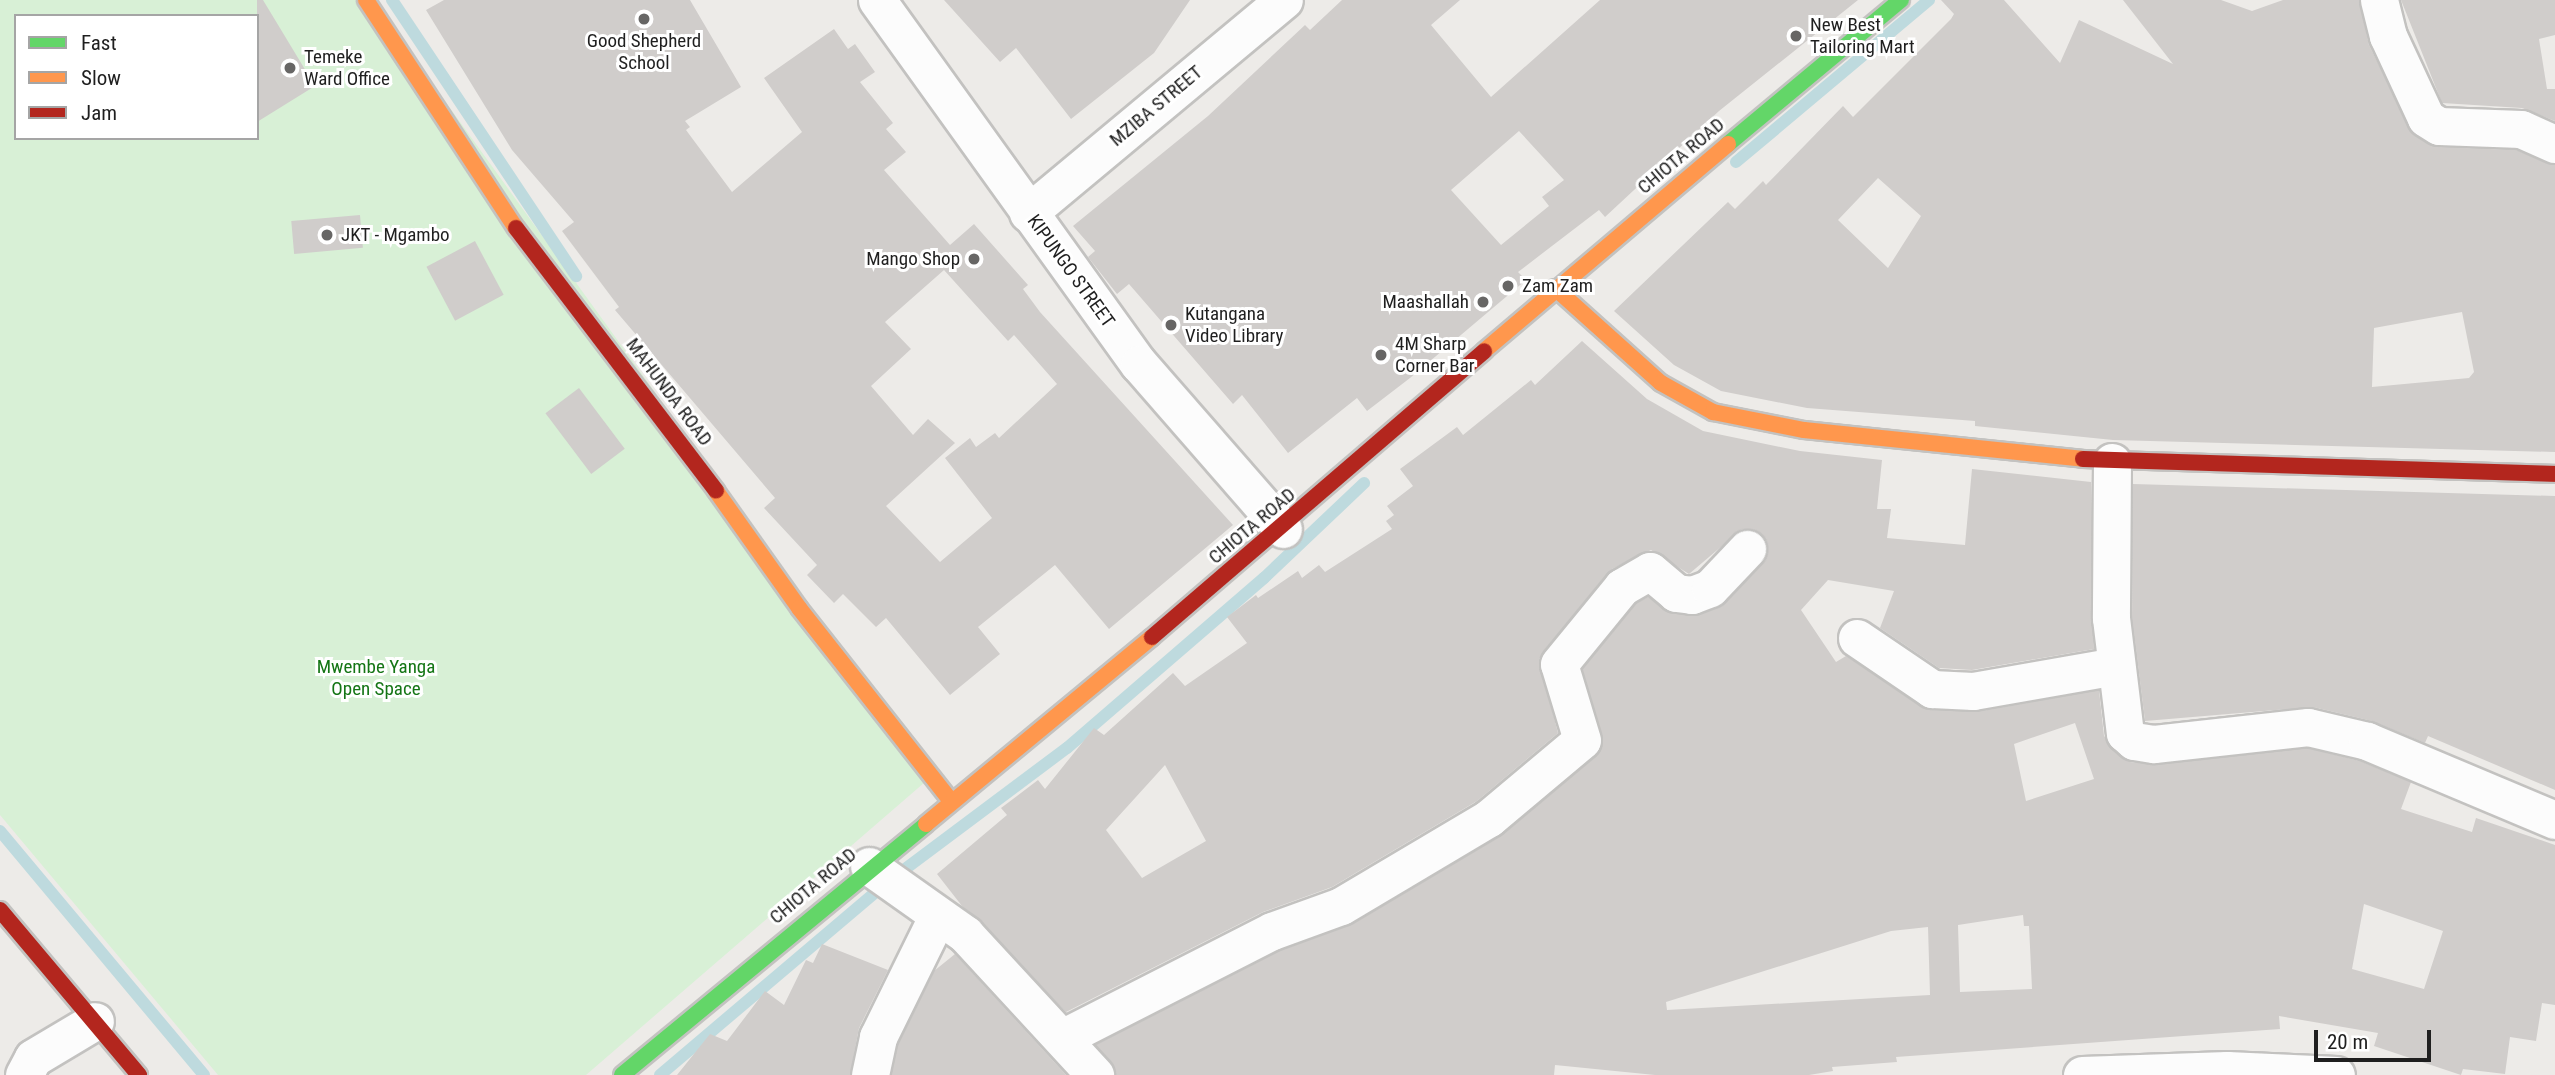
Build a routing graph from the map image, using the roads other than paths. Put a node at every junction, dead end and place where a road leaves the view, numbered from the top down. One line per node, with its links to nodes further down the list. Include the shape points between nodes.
1 (366, 0): 15 (street, MAHUNDA ROAD, via 515,227 664,417 799,608)
2 (877, 0): 7 (street, KIPUNGO STREET)
3 (1284, 0): 7 (street, MZIBA STREET)
4 (1901, 0): 8 (street, CHIOTA ROAD)
5 (2379, 0): 6 (street, via 2388,36 2426,118 2439,127 2521,130)
6 (2555, 144)
7 (1028, 213): 11 (street, KIPUNGO STREET, via 1139,364)
8 (1555, 288): 9 (street, via 1661,383 1713,412 1804,430); 11 (street, CHIOTA ROAD)
9 (2112, 462): 10 (street); 14 (street, via 2109,560)
10 (2555, 474)
11 (1283, 529): 15 (street, CHIOTA ROAD)
12 (1747, 549): 21 (street, via 1710,588 1692,595 1676,593 1650,571 1622,587 1559,664 1582,740 1489,818 1341,906 1272,931)
13 (1857, 638): 14 (street, via 1932,689 1973,691)
14 (2116, 666): 16 (street, via 2125,733 2134,741 2154,744 2308,727 2367,741)
15 (951, 801): 17 (street, CHIOTA ROAD)
16 (2555, 820)
17 (885, 879): 19 (street); 24 (street, CHIOTA ROAD)
18 (0, 910): 20 (street)
19 (937, 916): 21 (street, via 965,933); 25 (street, via 878,1037)
20 (95, 1021): 22 (street, via 33,1058); 23 (street)
21 (1062, 1038): 26 (street)
22 (24, 1075)
23 (139, 1075)
24 (622, 1075)
25 (870, 1075)
26 (1096, 1075)
27 (2082, 1075): 28 (street, via 2227,1070)
28 (2336, 1075)

